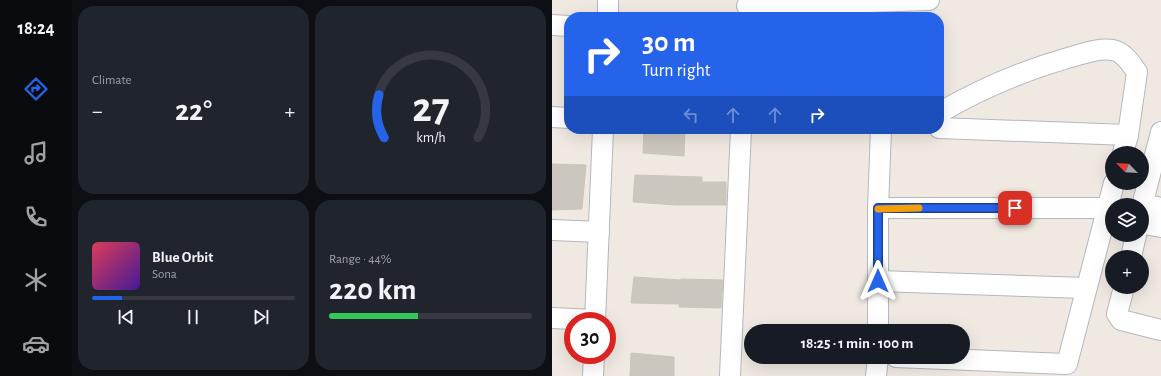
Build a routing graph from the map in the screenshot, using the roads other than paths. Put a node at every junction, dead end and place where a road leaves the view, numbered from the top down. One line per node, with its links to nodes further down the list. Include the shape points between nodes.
1 (608, 0): 5 (street)
2 (929, 0): 3 (street)
3 (886, 6): 4 (street)
4 (747, 8)
5 (608, 12)
6 (552, 25): 7 (street)
7 (564, 26)
8 (944, 110): 16 (street, via 982,90 1056,61 1095,50 1114,50 1127,58 1137,72)
9 (552, 117): 10 (street)
10 (564, 118)
11 (944, 128): 16 (street)
12 (1161, 132): 19 (street, via 1144,198 1148,205)
13 (603, 134): 24 (street)
14 (741, 134): 37 (street)
15 (882, 134): 17 (street)
16 (1125, 144)
17 (878, 208): 18 (street); 25 (street)
18 (1105, 208)
19 (1161, 208)
20 (1105, 216): 26 (street)
21 (1149, 225): 22 (street)
22 (1161, 227)
23 (552, 230): 24 (street)
24 (599, 232): 28 (street)
25 (878, 281): 26 (street); 31 (street)
26 (1086, 288): 33 (street, via 1067,364)
27 (1122, 294): 32 (street, via 1117,314 1121,320)
28 (595, 312)
29 (552, 318): 30 (street)
30 (564, 319)
31 (878, 324)
32 (1161, 330)
33 (970, 360)
34 (594, 364): 36 (street)
35 (877, 364): 38 (street)
36 (593, 376)
37 (730, 376)
38 (876, 376)

